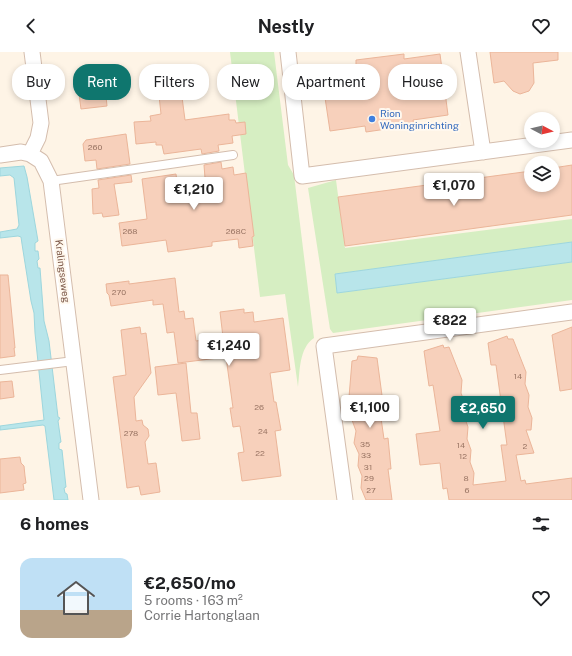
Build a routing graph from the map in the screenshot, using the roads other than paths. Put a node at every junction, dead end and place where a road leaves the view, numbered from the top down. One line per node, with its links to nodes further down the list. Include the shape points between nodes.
1 (32, 52): 6 (street, via 41,123 38,138)
2 (288, 52): 5 (street, via 302,176)
3 (468, 52): 5 (street)
4 (572, 140): 5 (street)
5 (483, 152)
6 (30, 154): 7 (street, via 21,152); 9 (street, Kralingseweg, via 41,161)
7 (0, 155)
8 (233, 155): 9 (lane)
9 (51, 182): 11 (street, Kralingseweg)
10 (572, 312): 14 (street, via 324,346)
11 (74, 361): 12 (lane); 13 (street, Kralingseweg)
12 (0, 370)
13 (91, 500)
14 (345, 500)

